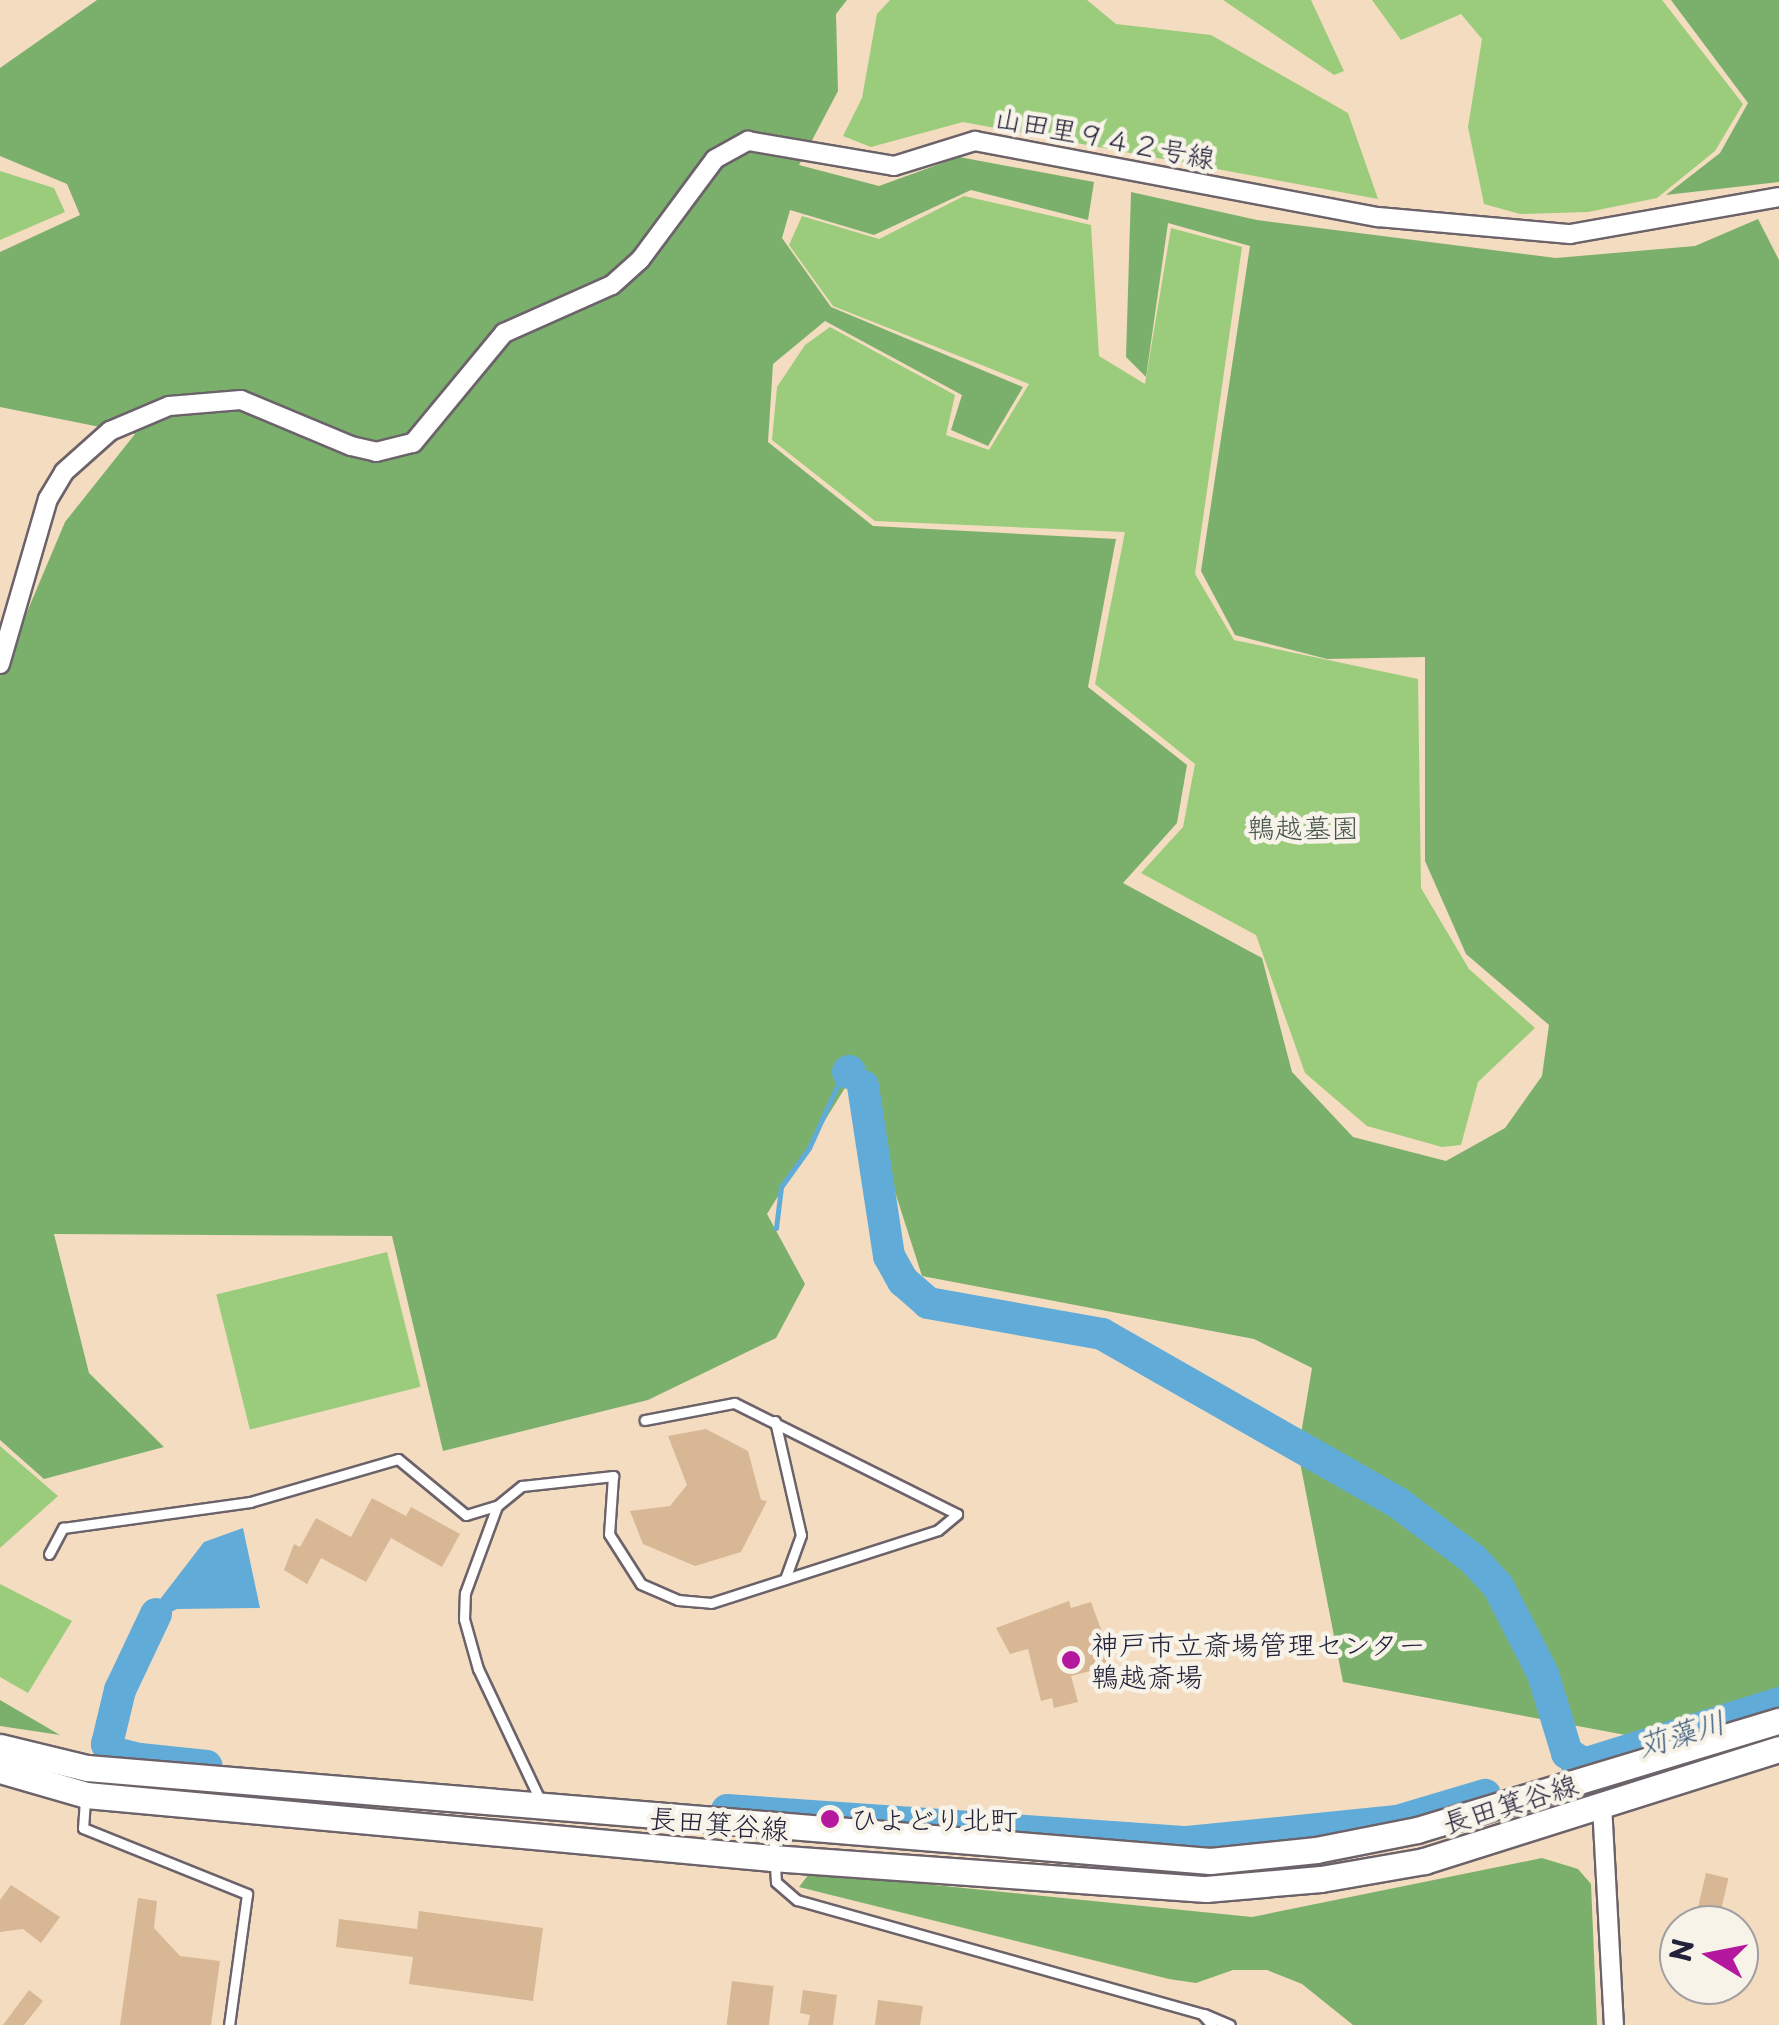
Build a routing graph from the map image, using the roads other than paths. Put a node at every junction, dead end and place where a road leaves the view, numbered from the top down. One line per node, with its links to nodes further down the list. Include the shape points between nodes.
1 (1779, 197): 2 (street, 山田里９４２号線, via 1570,234 1378,217 974,141 894,166 748,141 715,159 640,260 612,284 504,333 413,443 376,452 350,446 241,400 169,406 110,431 64,472 48,499)
2 (0, 664)
3 (646, 1420): 4 (lane, via 734,1402)
4 (776, 1420): 7 (lane, via 801,1535); 7 (lane, via 957,1514 938,1530)
5 (496, 1506): 6 (lane, via 466,1515 398,1459 250,1502 63,1528); 7 (lane, via 522,1486 613,1476 609,1534 641,1584 678,1600 711,1603); 14 (lane, via 465,1593 466,1638)
6 (49, 1554)
7 (785, 1579)
8 (1779, 1721): 15 (street, 長田箕谷線, via 1417,1830 1316,1850 1210,1861)
9 (0, 1747): 14 (street, 長田箕谷線, via 88,1768)
10 (1779, 1749): 13 (street, 長田箕谷線)
11 (0, 1770): 12 (street, 長田箕谷線)
12 (86, 1794): 16 (street, 長田箕谷線); 18 (lane, via 83,1828 247,1894)
13 (1602, 1805): 16 (street, 長田箕谷線, via 1424,1860 1321,1880 1206,1889); 21 (street)
14 (544, 1808): 15 (street, 長田箕谷線)
15 (773, 1829): 16 (lane)
16 (772, 1858): 17 (lane, via 776,1882 797,1900)
17 (1202, 2014): 19 (lane); 20 (lane)
18 (229, 2025)
19 (1212, 2025)
20 (1230, 2025)
21 (1614, 2025)

